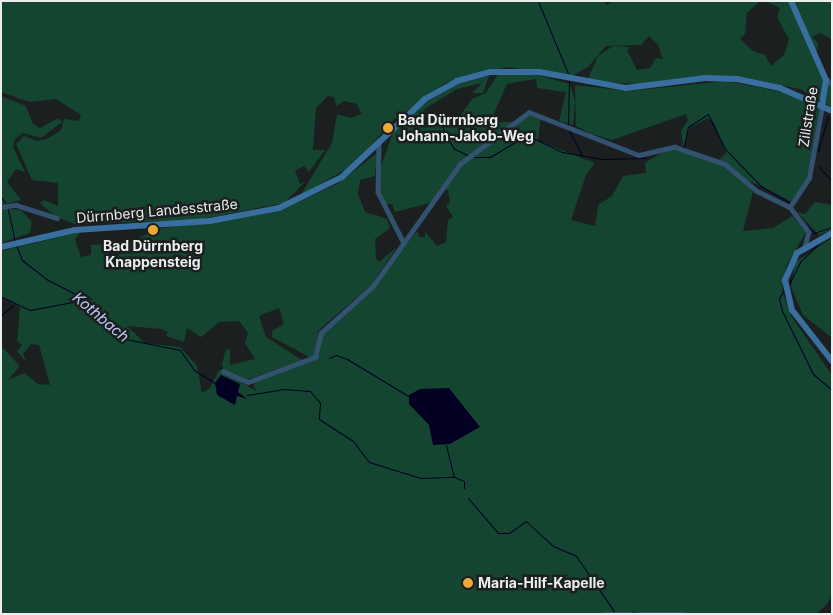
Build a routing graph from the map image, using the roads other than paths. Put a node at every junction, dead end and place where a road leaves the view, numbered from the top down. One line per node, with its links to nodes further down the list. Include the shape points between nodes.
1 (791, 1): 2 (main road, Zillstraße)
2 (829, 82): 3 (main road, Zillstraße)
3 (822, 106): 4 (main road, Dürrnberg Landesstraße); 5 (main road, Dürrnberg Landesstraße, via 780,88 737,79 697,79 626,88 505,71 457,81 416,105); 6 (street, Zillstraße, via 809,178)
4 (832, 111)
5 (379, 144): 12 (street, via 382,151 376,180 384,206); 13 (main road, Dürrnberg Landesstraße, via 329,185 270,210 178,225 75,230)
6 (791, 206): 10 (street); 12 (street, via 757,192 735,170 710,157 675,147 644,156 538,113 520,116 463,161)
7 (1, 207): 8 (street, via 22,206)
8 (57, 218)
9 (832, 233): 11 (main road)
10 (810, 235): 11 (street); 14 (street)
11 (821, 238): 14 (main road)
12 (404, 241): 16 (street, via 372,286 321,333 315,358 248,382)
13 (1, 247)
14 (804, 247): 15 (main road, via 787,271 789,302)
15 (832, 361)
16 (223, 371)
17 (606, 613): 18 (street)
18 (630, 614)
19 (639, 614): 20 (street, via 665,610)
20 (684, 614)

